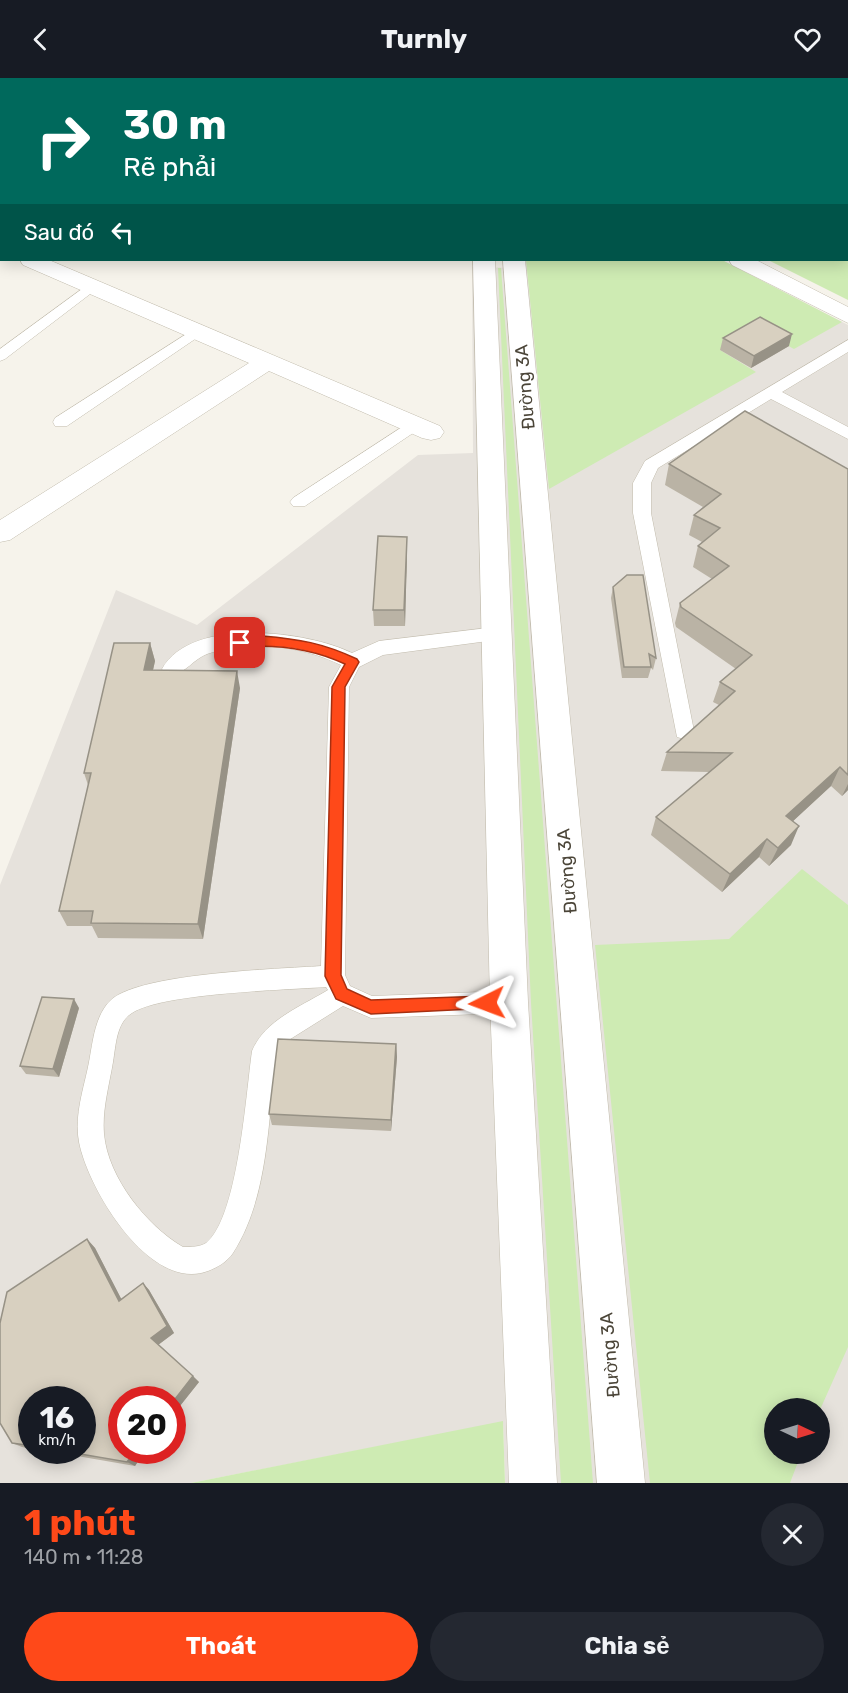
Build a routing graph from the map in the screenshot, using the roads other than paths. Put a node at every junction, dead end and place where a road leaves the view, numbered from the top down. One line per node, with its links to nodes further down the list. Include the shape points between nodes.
1 (33, 261): 5 (street)
2 (484, 261): 17 (street, Đường 3A)
3 (514, 261): 24 (street, Đường 3A)
4 (742, 261): 6 (street)
5 (93, 285): 7 (street); 9 (lane)
6 (848, 316)
7 (199, 330): 10 (street); 12 (lane)
8 (848, 345): 11 (lane)
9 (0, 356)
10 (268, 361): 13 (street); 16 (street)
11 (771, 392): 14 (lane); 20 (lane, via 651,465 642,483 642,513)
12 (61, 422)
13 (422, 428): 15 (lane)
14 (848, 434)
15 (299, 502)
16 (0, 533)
17 (496, 634): 18 (lane, via 379,648); 22 (street, Đường 3A)
18 (352, 662): 19 (lane, via 304,644 262,641 218,645 190,654); 21 (lane, via 339,687)
19 (172, 669)
20 (684, 731)
21 (337, 985): 21 (lane, via 275,1035 264,1051 243,1196 224,1243 207,1259 181,1261 154,1244 100,1169 93,1143 90,1119 110,1017 125,1003 144,996 213,986); 22 (lane, via 371,1007)
22 (508, 1002): 23 (street, Đường 3A)
23 (533, 1483)
24 (621, 1483)

